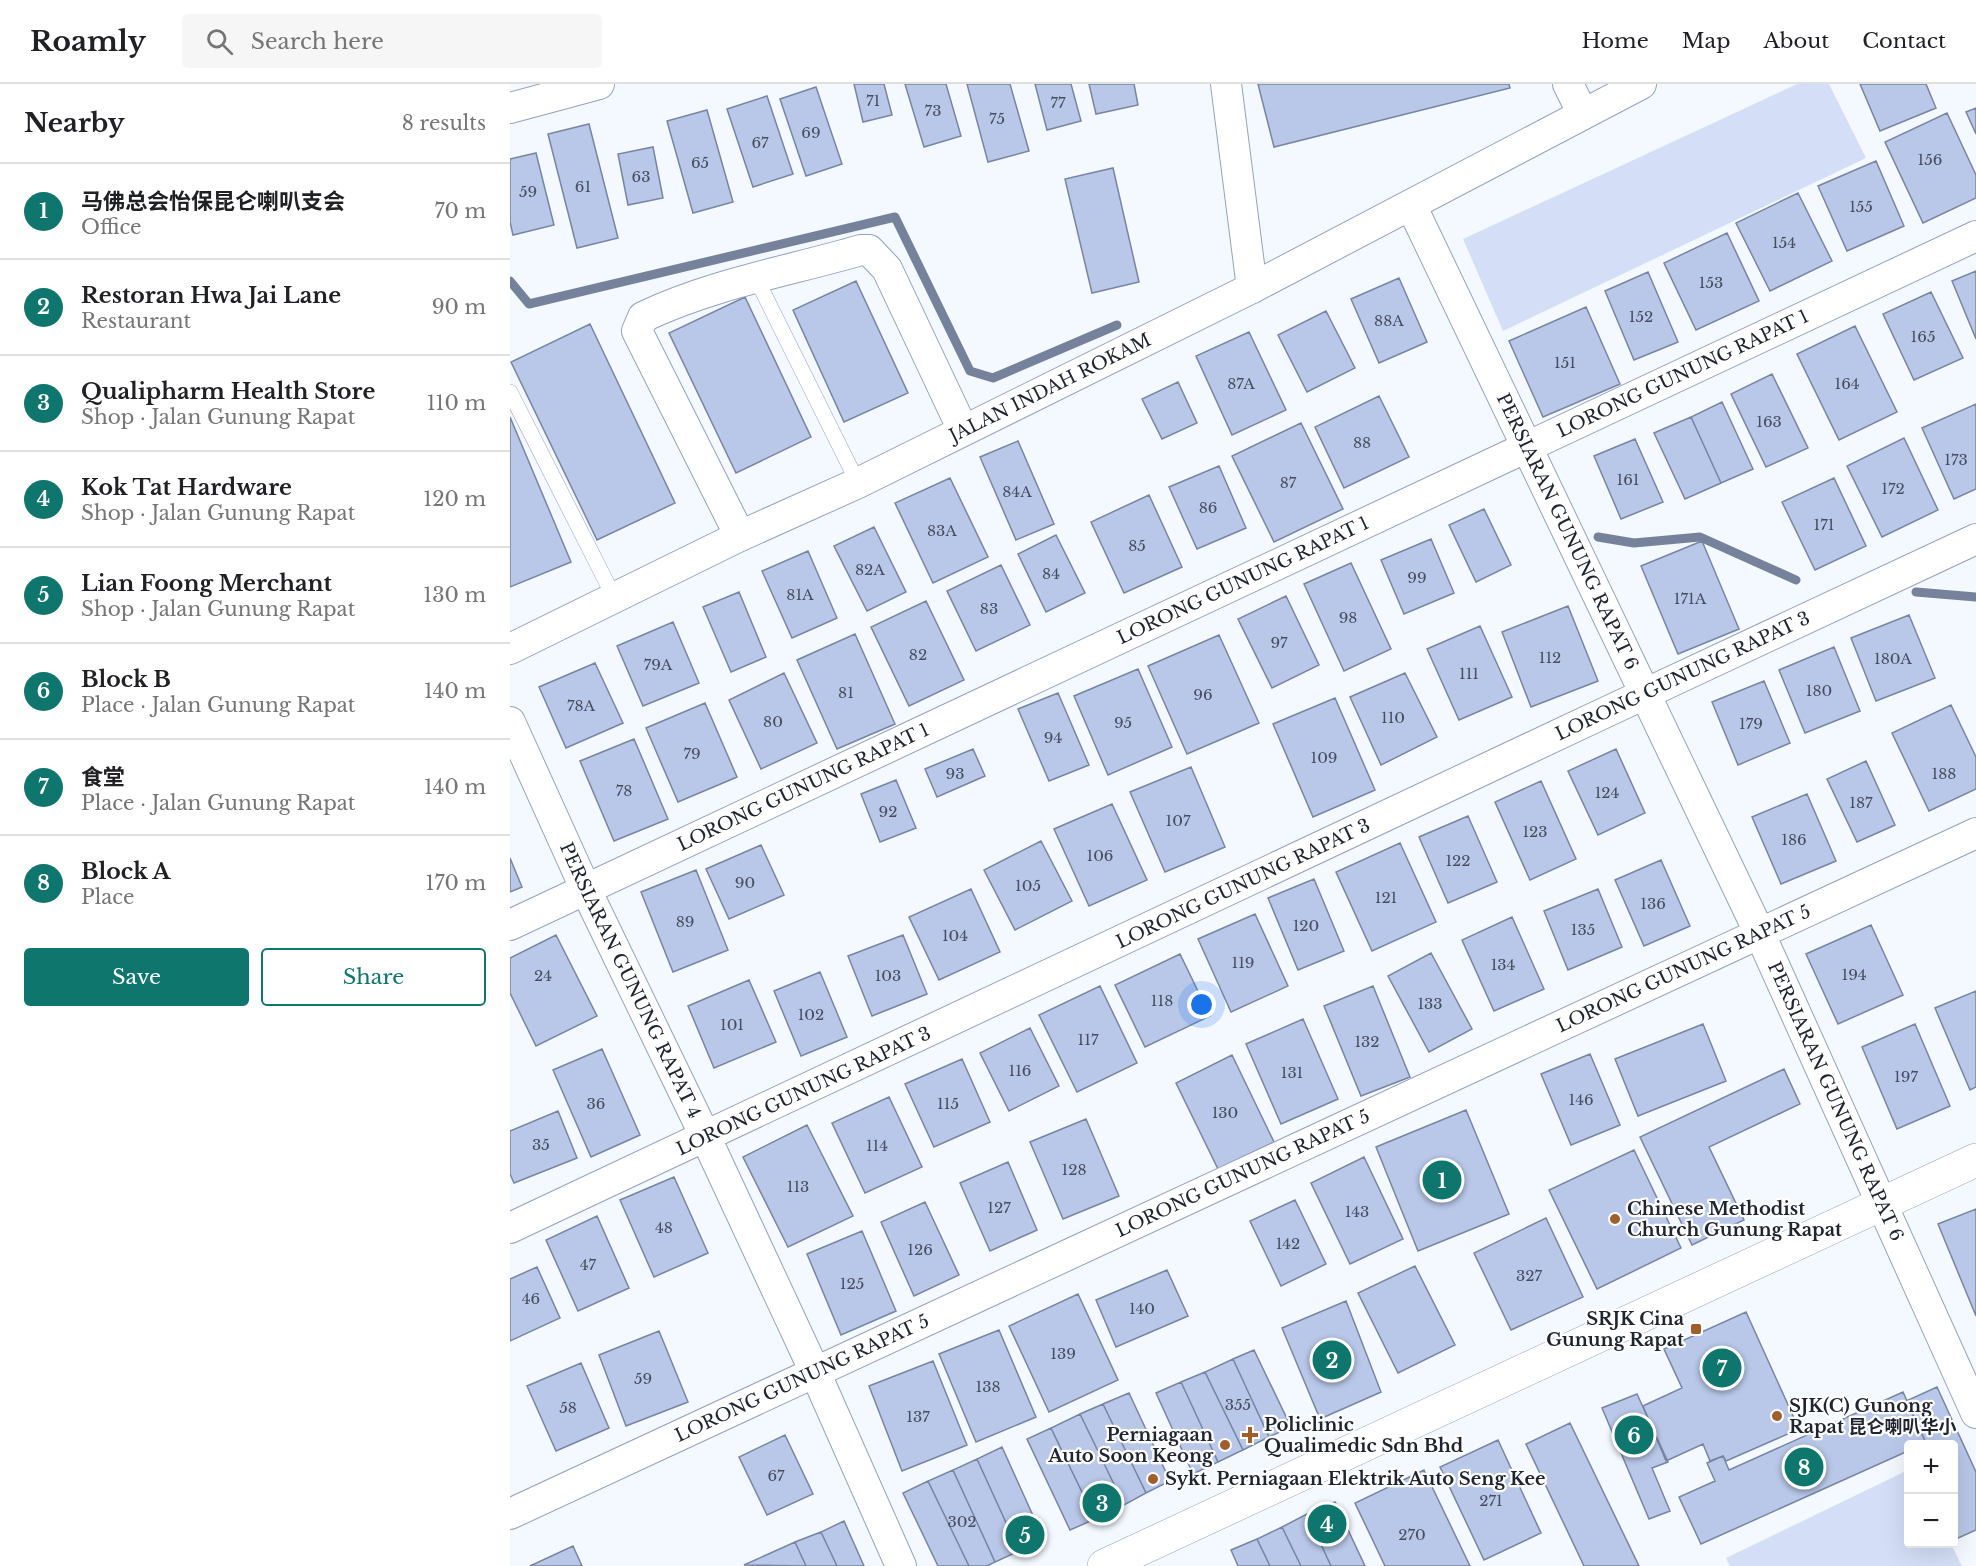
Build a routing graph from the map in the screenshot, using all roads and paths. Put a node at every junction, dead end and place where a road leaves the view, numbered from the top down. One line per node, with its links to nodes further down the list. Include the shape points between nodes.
1 (599, 84): 5 (street)
2 (1226, 84): 10 (street)
3 (1568, 84): 6 (street)
4 (1641, 84): 6 (street, JALAN INDAH ROKAM)
5 (510, 108)
6 (1583, 114): 7 (street, JALAN INDAH ROKAM)
7 (1411, 205): 10 (street, JALAN INDAH ROKAM); 13 (street, PERSIARAN GUNUNG RAPAT 6)
8 (1976, 236): 13 (street, LORONG GUNUNG RAPAT 1)
9 (756, 278): 12 (street, via 869,250 887,269); 14 (lane); 15 (street, via 668,305 643,317 637,331)
10 (1252, 288): 12 (street, JALAN INDAH ROKAM)
11 (510, 392): 17 (lane)
12 (963, 430): 14 (street, JALAN INDAH ROKAM)
13 (1527, 448): 19 (street, PERSIARAN GUNUNG RAPAT 6); 22 (street, LORONG GUNUNG RAPAT 1)
14 (858, 483): 15 (street, JALAN INDAH ROKAM)
15 (740, 536): 17 (street, JALAN INDAH ROKAM)
16 (1976, 539): 19 (street, LORONG GUNUNG RAPAT 3)
17 (614, 597): 18 (street, JALAN INDAH ROKAM)
18 (510, 649)
19 (1644, 692): 24 (street, PERSIARAN GUNUNG RAPAT 6); 25 (street, LORONG GUNUNG RAPAT 3)
20 (510, 722): 22 (street, PERSIARAN GUNUNG RAPAT 4)
21 (1976, 833): 24 (street, LORONG GUNUNG RAPAT 5)
22 (586, 890): 23 (street, LORONG GUNUNG RAPAT 1); 25 (street, PERSIARAN GUNUNG RAPAT 4)
23 (510, 925)
24 (1760, 934): 27 (street, PERSIARAN GUNUNG RAPAT 6); 29 (street, LORONG GUNUNG RAPAT 5)
25 (706, 1138): 28 (street, LORONG GUNUNG RAPAT 3); 29 (street, PERSIARAN GUNUNG RAPAT 4)
26 (1976, 1160): 27 (street)
27 (1882, 1204): 30 (street, PERSIARAN GUNUNG RAPAT 6); 33 (street)
28 (510, 1228)
29 (815, 1372): 31 (street, LORONG GUNUNG RAPAT 5); 32 (street, PERSIARAN GUNUNG RAPAT 4)
30 (1976, 1413)
31 (510, 1514)
32 (901, 1566)
33 (1104, 1566)

